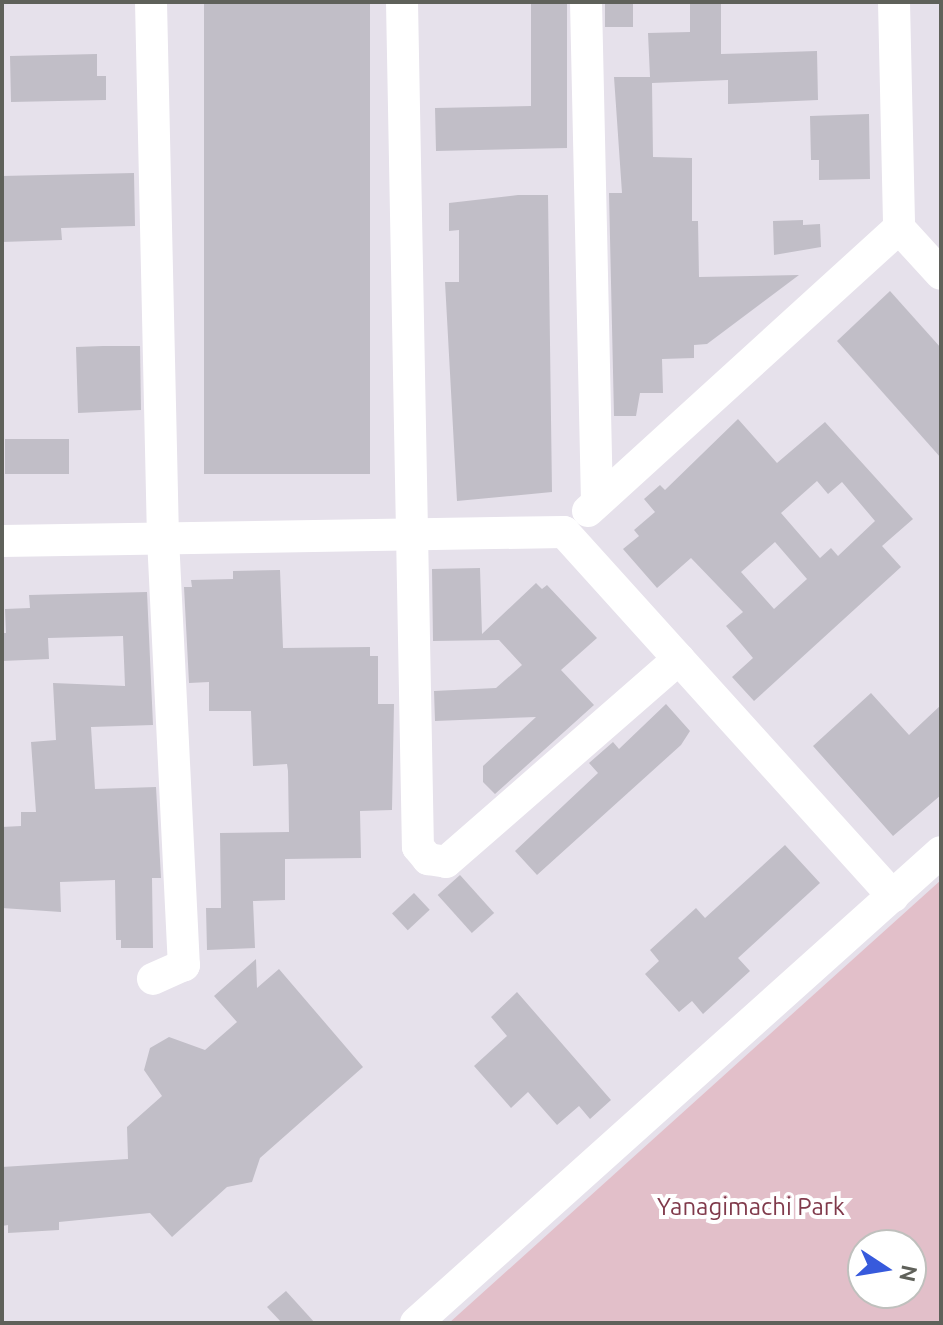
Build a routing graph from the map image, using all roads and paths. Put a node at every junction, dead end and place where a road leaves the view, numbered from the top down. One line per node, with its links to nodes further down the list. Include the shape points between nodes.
1 (151, 2): 10 (street)
2 (402, 2): 8 (street)
3 (586, 2): 7 (street)
4 (894, 2): 5 (street)
5 (899, 228): 6 (street); 7 (street)
6 (941, 274)
7 (597, 502): 9 (street)
8 (412, 531): 9 (street); 10 (street); 12 (street, via 418,847 428,859 446,862)
9 (564, 532): 12 (street)
10 (163, 538): 11 (street); 15 (street, via 184,965)
11 (2, 541)
12 (679, 659): 14 (street)
13 (941, 852): 14 (street)
14 (893, 896): 16 (street)
15 (153, 979)
16 (416, 1323)

